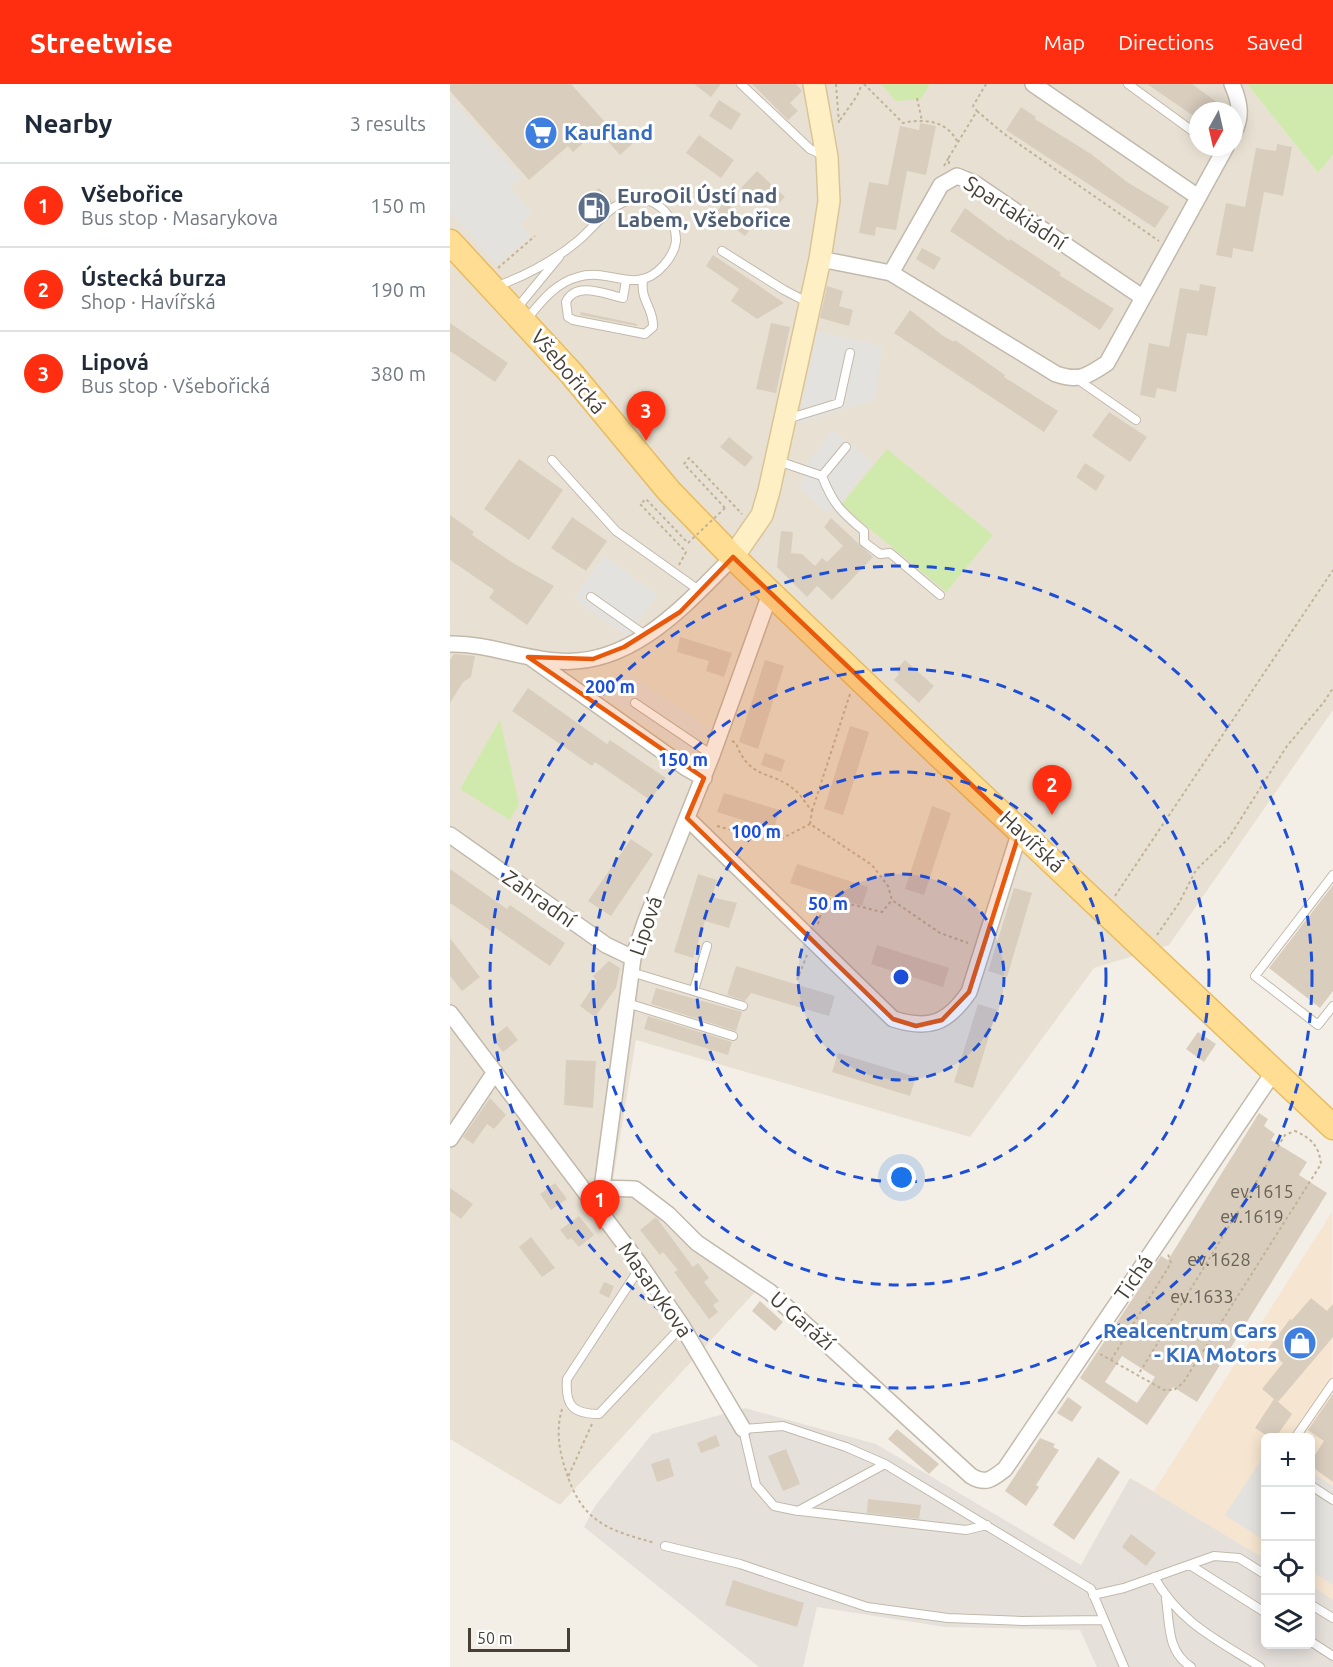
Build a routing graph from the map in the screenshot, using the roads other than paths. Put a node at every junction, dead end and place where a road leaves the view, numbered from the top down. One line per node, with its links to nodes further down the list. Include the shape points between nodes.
1 (741, 84): 9 (lane, via 810,148)
2 (814, 84): 9 (street)
3 (1033, 84): 10 (street)
4 (1128, 84): 7 (lane)
5 (1232, 84): 6 (street)
6 (1239, 102)
7 (1189, 128)
8 (1218, 156): 10 (street)
9 (827, 157): 14 (street, via 829,201)
10 (1198, 197): 19 (street)
11 (450, 242): 16 (main road, Všebořická)
12 (722, 250): 20 (lane)
13 (561, 253): 16 (lane, via 519,278); 18 (lane, via 618,205 633,199 651,201 672,221 676,245 661,269); 21 (lane)
14 (820, 259): 15 (street); 20 (street)
15 (891, 273): 19 (street, Spartakiádní, via 946,173 974,183); 23 (street, via 1056,374)
16 (495, 278): 21 (main road, Všebořická)
17 (626, 280): 18 (lane); 18 (lane, via 622,297 583,290 572,292 566,302 568,317 645,333 653,327 653,318 643,300); 21 (lane, via 595,274 576,277 550,291)
18 (644, 280)
19 (1142, 297): 23 (street, via 1107,363 1084,379)
20 (811, 303): 24 (street)
21 (520, 316): 30 (main road, Všebořická, via 669,491)
22 (850, 352): 24 (lane, via 839,403)
23 (1077, 379): 25 (lane)
24 (785, 420): 28 (street)
25 (1136, 420)
26 (846, 447): 29 (lane)
27 (552, 460): 31 (lane, via 616,531)
28 (776, 460): 29 (lane); 30 (street, via 762,515)
29 (822, 476): 33 (lane, via 832,501 864,531 864,542 880,554 890,553)
30 (733, 557): 31 (street); 32 (main road, Havířská)
31 (700, 591): 35 (street, via 680,612)
32 (770, 594): 39 (street, Lipová); 42 (main road, Havířská)
33 (940, 595)
34 (591, 597): 35 (lane)
35 (645, 635): 37 (street, via 592,659 560,662)
36 (450, 645): 37 (street, via 471,644)
37 (528, 657): 40 (street)
38 (635, 703): 39 (lane)
39 (712, 755): 40 (street, Lipová)
40 (704, 778): 41 (street, Lipová)
41 (687, 818): 42 (street, via 893,1019 916,1026 942,1020 958,1008 969,992); 46 (street, Lipová)
42 (1020, 831): 53 (main road, Havířská)
43 (450, 835): 46 (street, Zahradní)
44 (1333, 875): 50 (lane, via 1255,976 1318,1025)
45 (707, 946): 47 (lane)
46 (632, 965): 47 (lane); 48 (street, Lipová)
47 (694, 990): 49 (lane)
48 (627, 1003): 52 (lane); 57 (street, Lipová)
49 (743, 1006)
50 (1333, 1006)
51 (450, 1012): 54 (street, Masarykova)
52 (733, 1036)
53 (1275, 1070): 55 (main road, Havířská); 65 (street, Tichá, via 1005,1469)
54 (495, 1072): 56 (street); 58 (street, Masarykova)
55 (1333, 1127)
56 (450, 1139)
57 (602, 1188): 58 (street); 65 (street, U Garáží, via 635,1189 697,1243 770,1292 971,1476)
58 (589, 1199): 59 (street, Masarykova)
59 (641, 1266): 60 (street, Masarykova); 60 (lane, via 567,1379 570,1406 584,1414 599,1414)
60 (682, 1326): 62 (street, Masarykova)
61 (1333, 1383): 63 (lane)
62 (743, 1429): 64 (lane, via 783,1426); 68 (lane, via 756,1485 774,1506)
63 (1298, 1433)
64 (885, 1464): 68 (lane); 69 (lane)
65 (988, 1482)
66 (1314, 1487): 67 (lane)
67 (1333, 1500)
68 (798, 1511): 69 (lane, via 966,1530)
69 (987, 1525): 74 (lane, via 1091,1589)
70 (665, 1546): 79 (lane, via 740,1564 867,1606 948,1618)
71 (1190, 1565): 72 (lane, via 1214,1556 1239,1558); 73 (lane); 77 (lane)
72 (1261, 1572)
73 (1154, 1577): 74 (lane); 75 (lane)
74 (1093, 1595): 79 (lane)
75 (1166, 1598): 83 (lane, via 1172,1643 1178,1658); 84 (lane, via 1185,1619)
76 (1315, 1607): 78 (lane)
77 (1261, 1610)
78 (1333, 1618)
79 (1102, 1620): 82 (lane)
80 (1315, 1644): 81 (lane)
81 (1333, 1656)
82 (1124, 1667)
83 (1191, 1667)
84 (1260, 1667)

